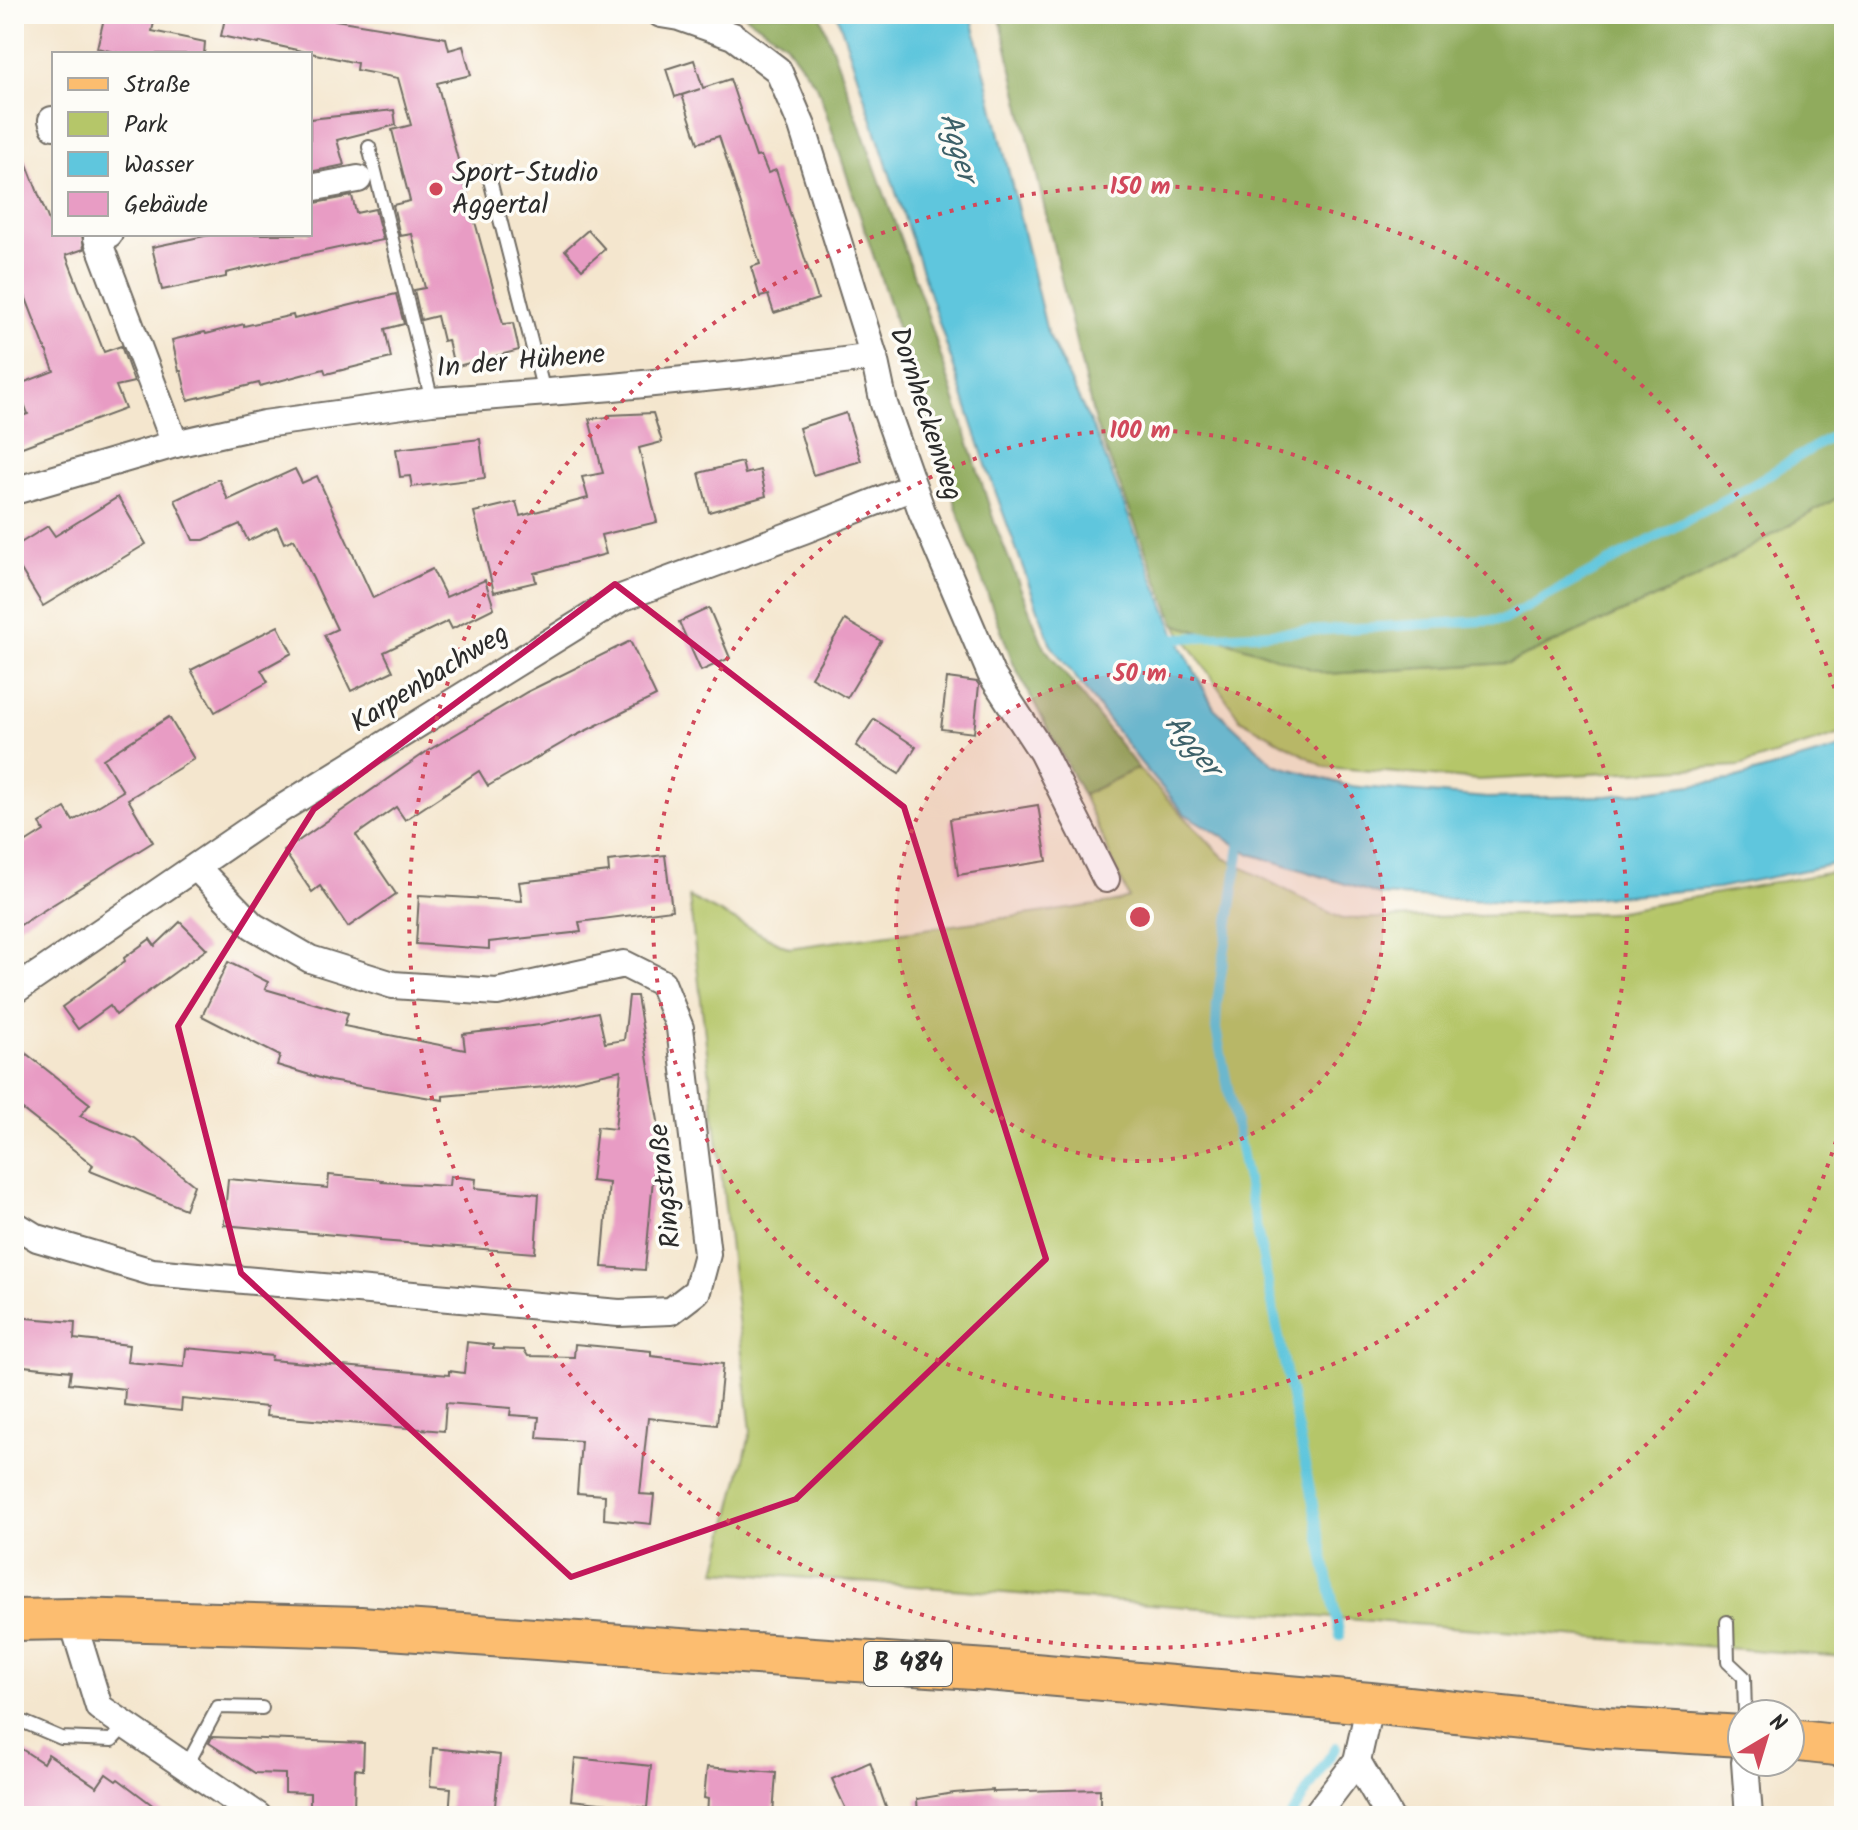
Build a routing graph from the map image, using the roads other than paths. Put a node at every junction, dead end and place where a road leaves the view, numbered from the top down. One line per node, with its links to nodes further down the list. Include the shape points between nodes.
1 (661, 14): 7 (street, Dornheckenweg, via 733,36 778,70 802,126)
2 (369, 147): 9 (lane)
3 (488, 172): 8 (lane)
4 (358, 179): 5 (street)
5 (312, 188)
6 (101, 236): 10 (street)
7 (874, 357): 8 (street, In der Hühene); 11 (street, Dornheckenweg)
8 (544, 392): 9 (street, In der Hühene)
9 (432, 401): 10 (street, In der Hühene, via 264,424)
10 (175, 444): 12 (street, In der Hühene)
11 (913, 487): 13 (street, Karpenbachweg, via 621,598); 14 (street, Dornheckenweg, via 991,674 1042,752)
12 (14, 491)
13 (196, 867): 15 (street, Karpenbachweg); 16 (street, Ringstraße, via 253,926 310,959 393,985 497,992 624,964 662,983 680,1028 707,1254 697,1291 671,1311 619,1313 152,1272 37,1238)
14 (1106, 879)
15 (14, 991)
16 (14, 1224)
17 (72, 1619): 18 (main road, B 484); 21 (main road, B 484, via 376,1628 973,1669); 24 (street, via 99,1707)
18 (14, 1620)
19 (1727, 1622): 20 (lane, via 1728,1662 1744,1677)
20 (1745, 1698)
21 (1370, 1703): 25 (main road, B 484); 28 (street)
22 (262, 1708): 29 (lane, via 218,1707)
23 (14, 1718): 24 (lane, via 61,1738 112,1740)
24 (126, 1725): 29 (street)
25 (1726, 1735)
26 (1806, 1742): 27 (main road)
27 (1844, 1746)
28 (1357, 1761): 32 (street); 33 (street)
29 (186, 1767): 31 (street)
30 (1746, 1778): 34 (street)
31 (258, 1816)
32 (1315, 1816)
33 (1389, 1816)
34 (1749, 1816)

